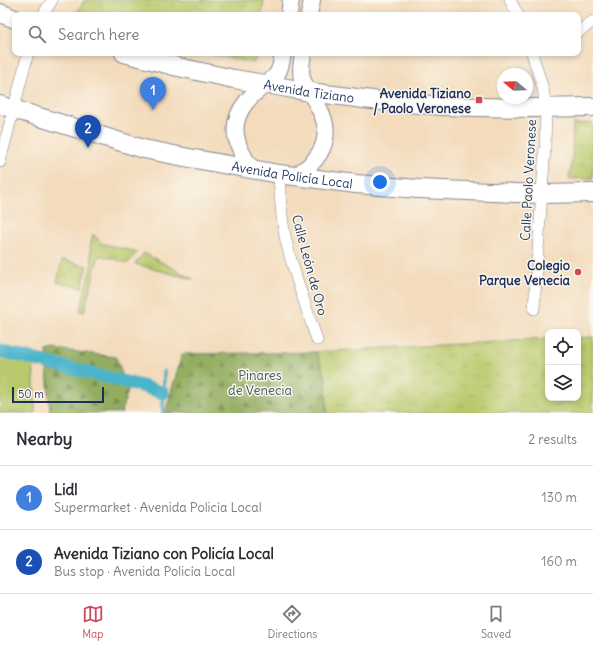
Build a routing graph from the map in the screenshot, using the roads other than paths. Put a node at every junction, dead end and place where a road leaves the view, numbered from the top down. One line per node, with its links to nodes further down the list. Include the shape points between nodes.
1 (52, 0): 5 (street)
2 (292, 0): 6 (street)
3 (312, 0): 7 (street)
4 (510, 0): 8 (street)
5 (45, 12)
6 (290, 12)
7 (310, 12)
8 (516, 12)
9 (0, 13): 10 (main road)
10 (12, 18)
11 (593, 21): 12 (street)
12 (581, 30)
13 (27, 56): 21 (street)
14 (136, 56): 18 (main road, Avenida Tiziano)
15 (282, 56): 18 (street, via 278,73)
16 (303, 56): 19 (street, via 301,76)
17 (535, 56): 22 (street, Calle Paolo Veronese)
18 (265, 84): 19 (main road, Avenida Tiziano); 24 (street, via 243,107 237,121 239,150)
19 (310, 92): 22 (main road, Avenida Tiziano, via 443,106); 25 (street, via 324,120 325,141 315,160 303,171)
20 (593, 106): 22 (main road, Avenida Tiziano)
21 (7, 107): 23 (street); 24 (main road, Avenida Policía Local, via 144,149)
22 (546, 107): 27 (street, Calle Paolo Veronese)
23 (0, 162)
24 (252, 169): 25 (main road, Avenida Policía Local)
25 (286, 175): 27 (main road, Avenida Policía Local, via 419,189); 29 (street, Calle León de Oro, via 282,212 286,241)
26 (593, 193): 27 (main road, Avenida Policía Local)
27 (542, 194): 28 (street, Calle Paolo Veronese)
28 (534, 309)
29 (317, 340)

